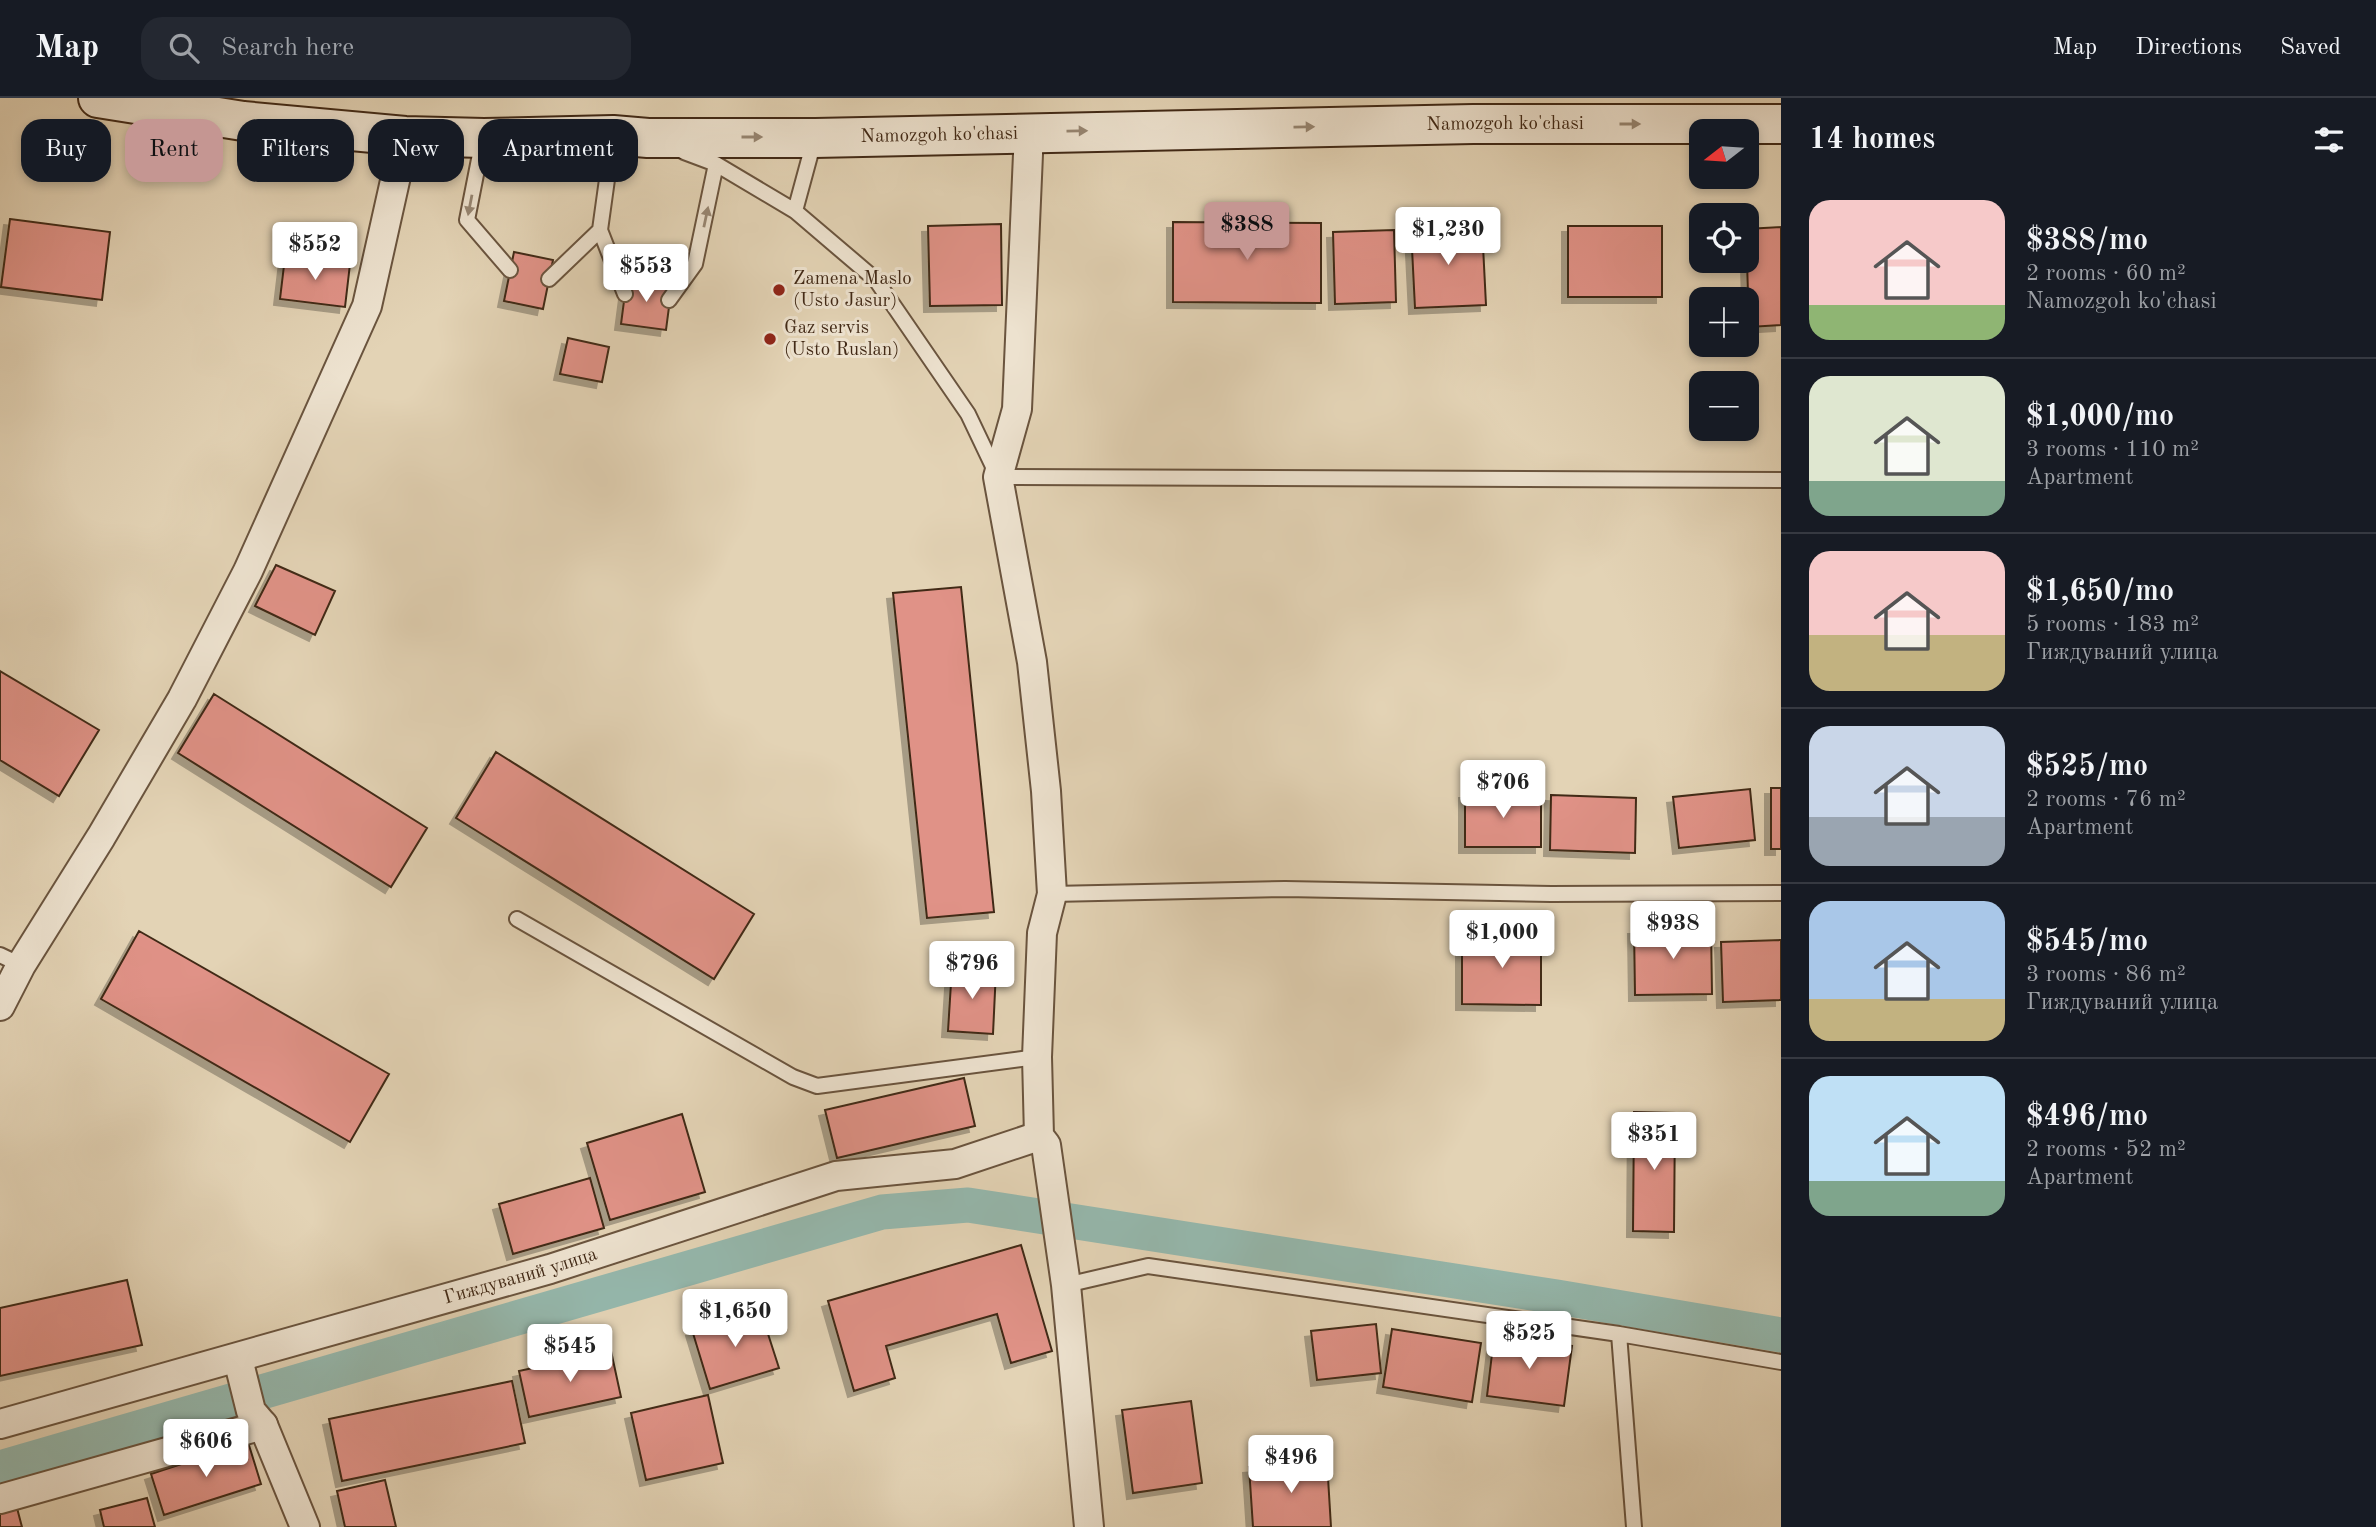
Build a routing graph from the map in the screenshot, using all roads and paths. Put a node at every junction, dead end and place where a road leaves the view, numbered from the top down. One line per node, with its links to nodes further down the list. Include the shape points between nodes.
1 (98, 98): 4 (main road, Namozgoh ko'chasi, via 243,121)
2 (1781, 124): 3 (main road, Namozgoh ko'chasi, one-way to 2)
3 (1028, 131): 7 (main road, Namozgoh ko'chasi); 18 (street, via 1017,409)
4 (368, 133)
5 (638, 136): 7 (main road, Namozgoh ko'chasi, one-way to 7)
6 (638, 138): 8 (lane)
7 (815, 138): 12 (lane)
8 (716, 164): 12 (lane); 17 (lane, one-way to 8, via 695,264)
9 (478, 167): 14 (lane, one-way to 14, via 467,220)
10 (395, 182): 23 (street, via 367,306 248,571 155,745)
11 (616, 182): 13 (lane)
12 (795, 211): 18 (lane, via 876,280 968,414)
13 (600, 230): 15 (lane); 16 (lane)
14 (510, 270)
15 (549, 279)
16 (625, 295)
17 (669, 300)
18 (999, 477): 19 (lane); 21 (street, via 1031,662)
19 (1781, 480)
20 (1781, 893): 21 (lane, via 1285,889)
21 (1052, 894): 25 (street, via 1042,933)
22 (517, 919): 25 (lane, via 793,1077 817,1086)
23 (10, 960): 24 (street)
24 (0, 1006)
25 (1037, 1057): 26 (street)
26 (1042, 1141): 27 (street); 30 (street, Гиждуваний улица, via 955,1164 836,1176 550,1269 263,1348)
27 (1066, 1284): 28 (lane, via 1148,1266); 35 (street)
28 (1619, 1334): 29 (lane); 36 (lane)
29 (1781, 1362)
30 (239, 1363): 31 (street); 32 (street, Гиждуваний улица)
31 (257, 1418): 33 (street); 34 (street)
32 (0, 1424)
33 (0, 1499)
34 (305, 1527)
35 (1089, 1527)
36 (1634, 1527)

